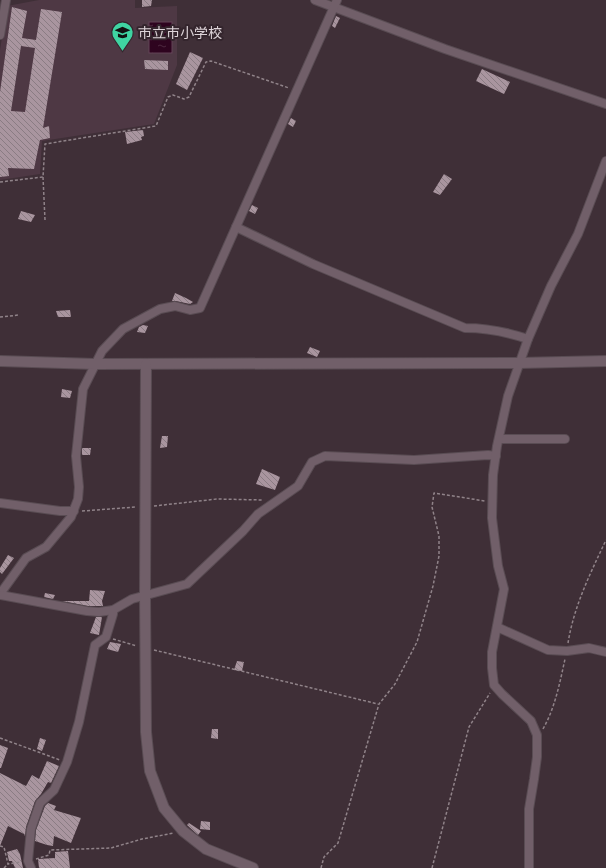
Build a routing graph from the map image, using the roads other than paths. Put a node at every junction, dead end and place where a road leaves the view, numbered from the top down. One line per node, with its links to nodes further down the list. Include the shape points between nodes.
1 (6, 0): 4 (street)
2 (315, 0): 3 (street)
3 (335, 4): 5 (street, via 445,49); 7 (street)
4 (0, 35)
5 (606, 104)
6 (606, 161): 8 (street, via 578,234 551,286)
7 (236, 228): 8 (street, via 313,264 465,328 485,328); 11 (street, via 200,308 160,308 123,328 106,347)
8 (528, 339): 13 (street)
9 (0, 361): 11 (street)
10 (606, 362): 13 (street)
11 (96, 364): 12 (street); 18 (street, via 82,389 76,456 78,499)
12 (146, 364): 13 (street); 20 (street)
13 (519, 364): 14 (street, via 508,396)
14 (499, 439): 15 (street); 16 (street)
15 (565, 439)
16 (496, 456): 20 (street, via 414,460 325,456 312,462 298,486 258,514 187,584); 22 (street, via 492,518 498,566 504,589)
17 (0, 503): 18 (street, via 60,512)
18 (74, 511): 19 (street, via 46,547 26,558)
19 (0, 594): 21 (street, via 87,611)
20 (145, 594): 21 (street); 25 (street, via 146,732 150,771 164,808 184,831 206,849)
21 (113, 610): 24 (street, via 106,637 95,645 79,722 67,762 54,790 40,803 31,829)
22 (497, 627): 23 (street, via 548,650 567,652 589,648); 26 (street, via 492,652 494,685 531,721 537,735 530,809)
23 (606, 652)
24 (30, 865)
25 (253, 868)
26 (529, 868)

